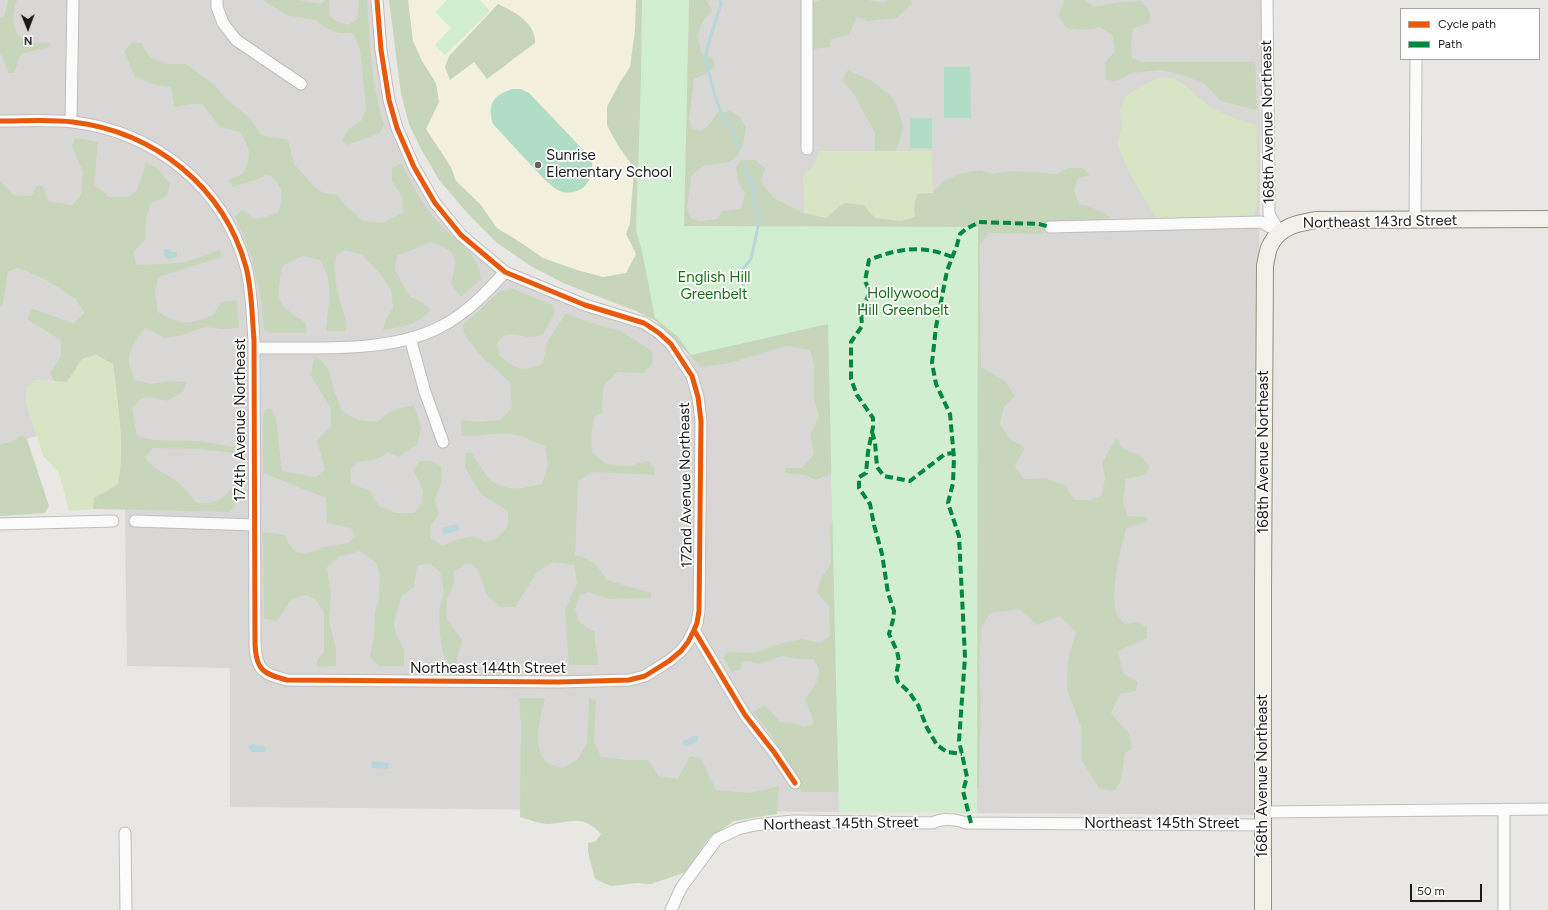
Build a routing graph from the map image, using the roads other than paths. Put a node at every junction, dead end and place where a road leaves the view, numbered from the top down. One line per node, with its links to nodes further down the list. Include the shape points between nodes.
1 (73, 0): 9 (street)
2 (217, 0): 7 (street, via 223,23 236,40)
3 (377, 0): 15 (street, 172nd Avenue Northeast, via 389,100 397,128 414,167 435,203 462,235)
4 (807, 0): 10 (street)
5 (1267, 0): 14 (street, 168th Avenue Northeast, via 1269,214)
6 (1416, 60): 12 (street)
7 (301, 84)
8 (0, 121): 9 (street, 174th Avenue Northeast)
9 (71, 121): 17 (street, 174th Avenue Northeast, via 136,139 154,148 177,163 214,202 238,244 246,268)
10 (806, 149)
11 (1548, 219): 12 (street, Northeast 143rd Street)
12 (1415, 220): 14 (street, Northeast 143rd Street, via 1316,220 1293,224)
13 (1050, 227): 14 (street, via 1261,222)
14 (1280, 233): 28 (street, 168th Avenue Northeast, via 1270,244 1265,265)
15 (505, 272): 16 (street, via 482,297 460,314 440,327); 23 (street, 172nd Avenue Northeast, via 585,305 644,323 671,344 692,376 701,421 699,611)
16 (410, 338): 17 (street, via 367,346); 18 (street, via 425,392)
17 (254, 348): 22 (street, 174th Avenue Northeast)
18 (443, 442)
19 (113, 520): 21 (street)
20 (135, 521): 22 (street)
21 (0, 524)
22 (254, 526): 24 (street, 174th Avenue Northeast, via 255,655)
23 (694, 630): 24 (street, Northeast 144th Street, via 685,646 669,661 644,676 629,680 287,680); 25 (street, via 745,715)
24 (263, 672)
25 (795, 784)
26 (1504, 809): 27 (street, Northeast 145th Street); 28 (street, Northeast 145th Street); 33 (street)
27 (1548, 809)
28 (1263, 819): 31 (street, Northeast 145th Street, via 966,823 960,827 938,826 933,823 792,821 755,825 738,829 717,839 681,888); 32 (street, 168th Avenue Northeast)
29 (125, 834): 30 (street)
30 (126, 910)
31 (671, 910)
32 (1263, 910)
33 (1504, 910)

